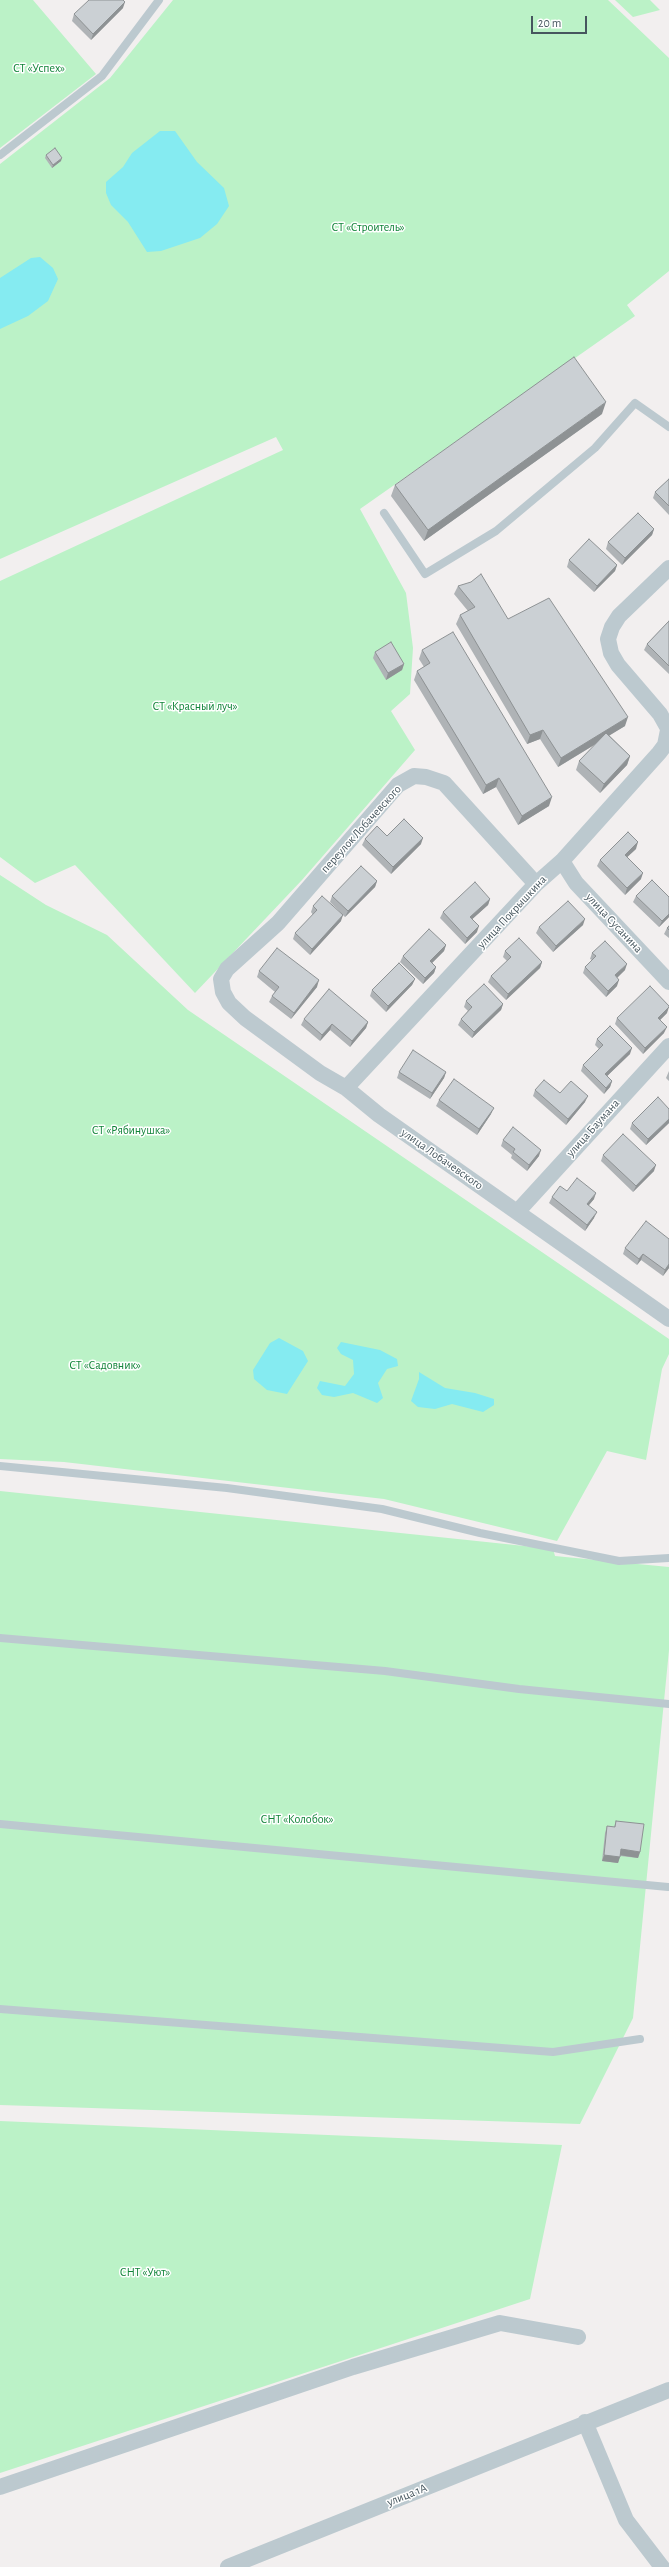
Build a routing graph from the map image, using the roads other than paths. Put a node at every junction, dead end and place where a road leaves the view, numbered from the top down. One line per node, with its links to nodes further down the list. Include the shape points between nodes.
1 (159, 0): 2 (lane, via 102,76)
2 (0, 155)
3 (669, 428): 4 (lane, via 635,403 595,448 496,531 425,574)
4 (384, 513)
5 (669, 568): 6 (street, via 619,616 608,639 611,653 618,665 660,714)
6 (669, 730): 7 (street, улица Покрышкина, via 665,745 659,754)
7 (562, 861): 8 (street, улица Покрышкина); 9 (street, улица Сусанина, via 576,883)
8 (536, 884): 10 (street, переулок Лобачевского, via 444,783 414,776 398,785 278,923 227,969 221,980); 12 (street, улица Покрышкина)
9 (669, 982)
10 (223, 992): 12 (street, улица Лобачевского, via 229,1004 245,1018 320,1073)
11 (669, 1046): 13 (street, улица Баумана)
12 (346, 1088): 13 (street, улица Лобачевского, via 379,1115)
13 (518, 1211): 14 (street, улица Лобачевского)
14 (669, 1319)
15 (0, 1466): 16 (lane, via 234,1489 382,1509 480,1533 619,1561)
16 (669, 1558)
17 (0, 1638): 18 (lane, via 385,1671 519,1689)
18 (669, 1704)
19 (0, 1824): 20 (lane)
20 (668, 1887)
21 (0, 2009): 22 (lane, via 553,2052)
22 (640, 2039)
23 (578, 2337): 26 (street, via 500,2323 353,2367)
24 (669, 2390): 25 (street, улица 1А)
25 (586, 2422): 27 (street, улица 1А); 28 (street, via 626,2520)
26 (0, 2487)
27 (228, 2567)
28 (662, 2567)

